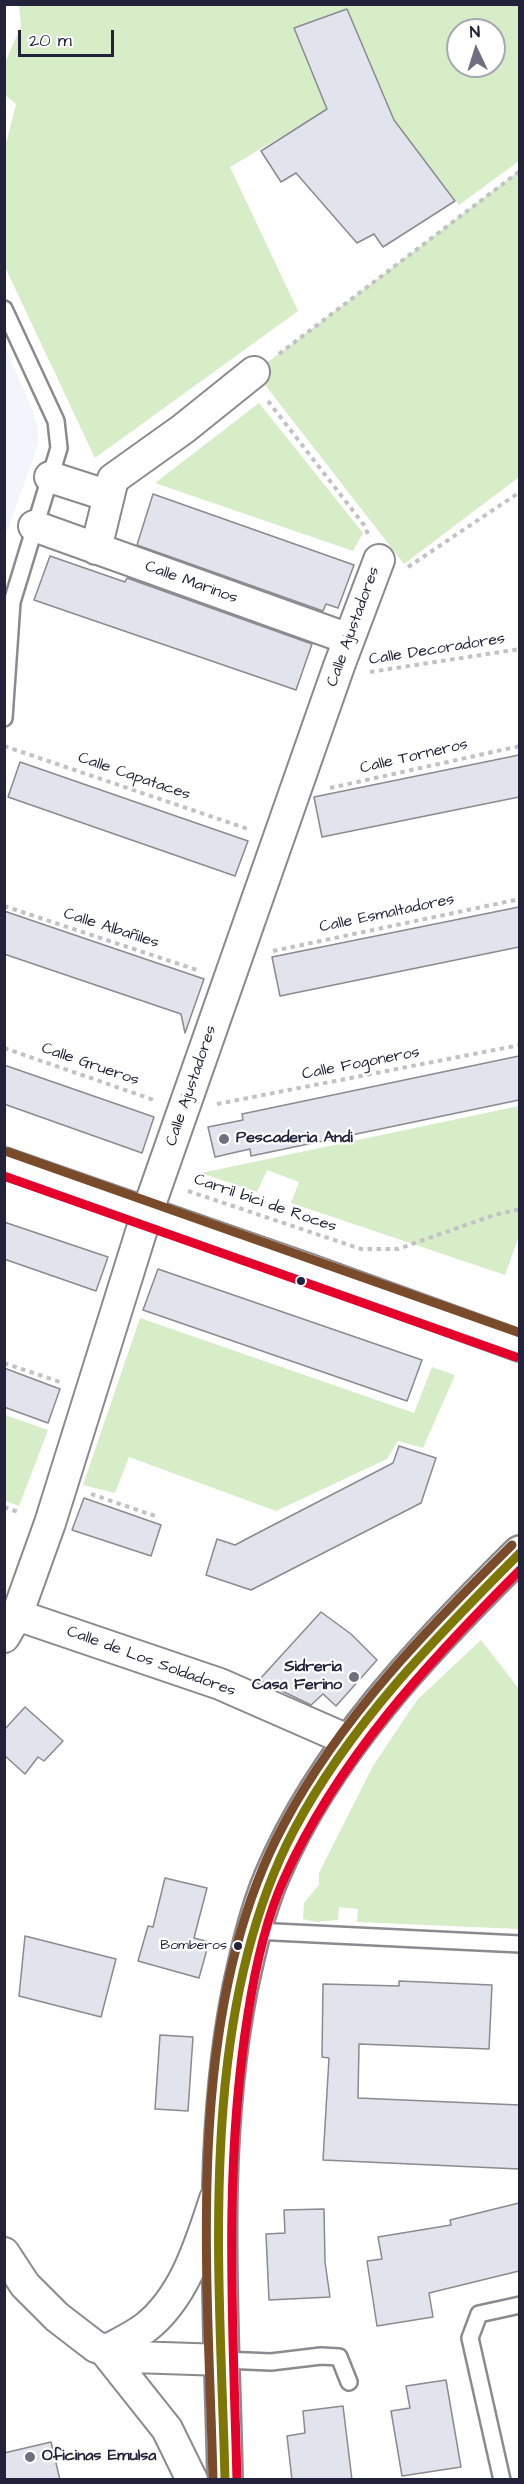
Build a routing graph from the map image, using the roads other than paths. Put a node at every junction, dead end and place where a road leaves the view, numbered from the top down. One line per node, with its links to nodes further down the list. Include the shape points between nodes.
1 (4, 309): 3 (lane, via 56,421 59,448)
2 (252, 374): 4 (street, via 113,479)
3 (50, 477): 4 (street); 5 (lane)
4 (109, 496): 6 (street)
5 (34, 526): 6 (street, Calle Marinos); 9 (lane, via 12,602)
6 (96, 549): 8 (street, Calle Marinos)
7 (379, 560): 8 (street, Calle Ajustadores)
8 (349, 639): 11 (street, Calle Ajustadores)
9 (4, 718)
10 (4, 1163): 11 (street)
11 (147, 1213): 12 (street); 14 (street, Calle Ajustadores, via 50,1523)
12 (519, 1346)
13 (519, 1553): 15 (street, via 457,1615)
14 (11, 1626): 15 (street, Calle de Los Soldadores, via 220,1684)
15 (350, 1741): 16 (street, via 296,1827 271,1877)
16 (254, 1931): 17 (lane); 18 (street, via 231,2034)
17 (519, 1944)
18 (219, 2184): 21 (street, via 197,2256 164,2311 144,2329); 22 (street)
19 (4, 2253): 21 (street, via 25,2285 57,2317)
20 (519, 2305): 26 (lane, via 479,2314 471,2338)
21 (105, 2351): 22 (street, via 133,2357); 24 (street, via 167,2428)
22 (223, 2360): 23 (lane, via 271,2362 339,2356); 25 (street)
23 (349, 2382)
24 (192, 2480)
25 (225, 2480)
26 (502, 2480)

